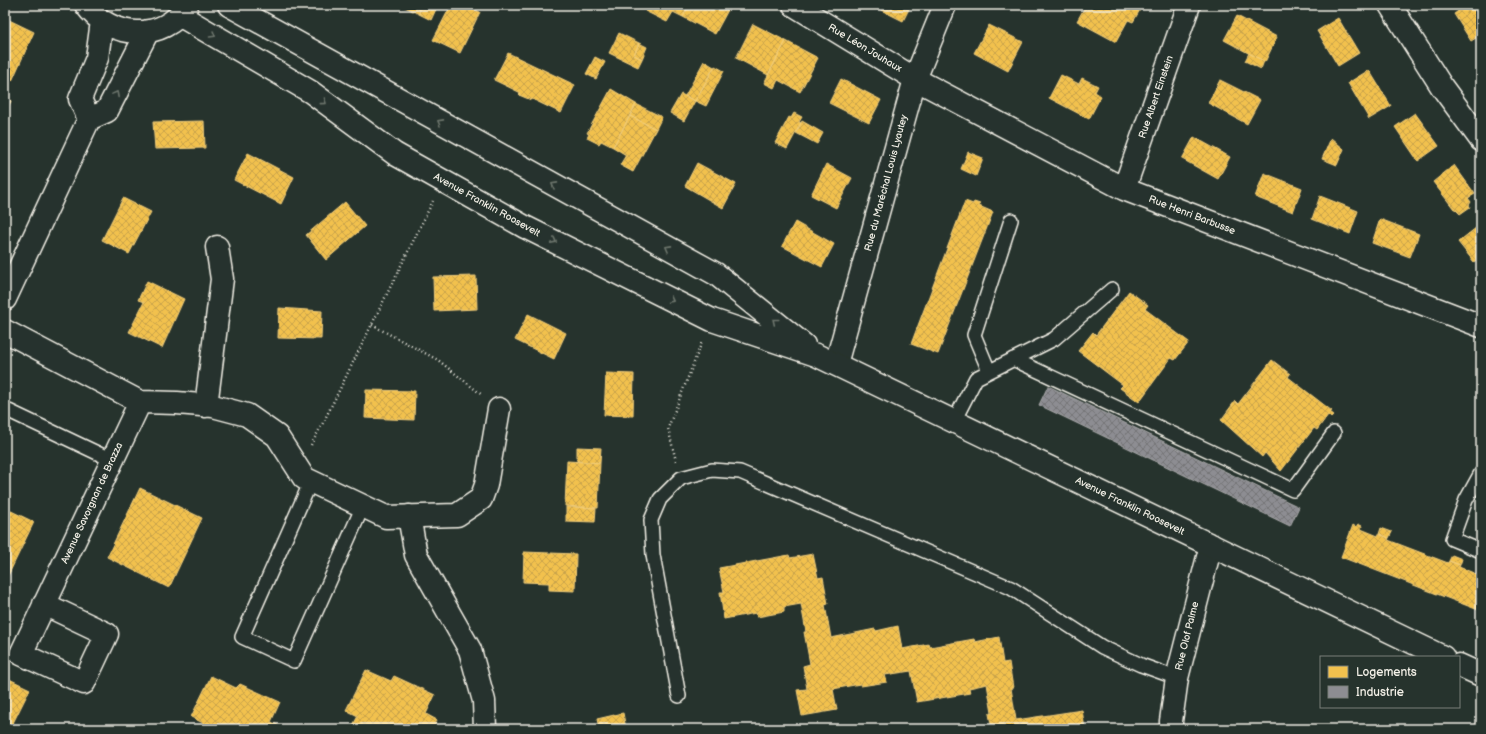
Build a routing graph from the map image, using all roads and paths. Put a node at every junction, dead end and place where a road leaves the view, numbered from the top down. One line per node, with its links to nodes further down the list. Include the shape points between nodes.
1 (86, 5): 8 (street)
2 (229, 5): 23 (street, Avenue Franklin Roosevelt, one-way to 2, via 716,274)
3 (794, 5): 10 (street, Rue Léon Jouhaux)
4 (945, 5): 10 (street, Rue du Maréchal Louis Lyautey)
5 (1189, 5): 14 (street, Rue Albert Einstein)
6 (1390, 5): 12 (street, via 1442,87)
7 (183, 10): 9 (street, via 160,28); 13 (street, Avenue Franklin Roosevelt, one-way to 13, via 310,92 396,154)
8 (102, 22): 9 (street, via 129,32); 11 (street, via 97,58 80,99)
9 (148, 31): 11 (street, one-way to 9, via 107,111)
10 (915, 79): 14 (street, Rue Henri Barbusse); 25 (street, Rue du Maréchal Louis Lyautey)
11 (89, 119): 18 (street)
12 (1481, 140)
13 (443, 181): 19 (street, Avenue Franklin Roosevelt, one-way to 19, via 525,227); 20 (path)
14 (1124, 189): 21 (street, Rue Henri Barbusse)
15 (1011, 220): 26 (lane, via 974,335)
16 (217, 247): 28 (street, via 222,279)
17 (1112, 289): 24 (lane, via 1054,339)
18 (5, 299)
19 (712, 320): 23 (street, Avenue Franklin Roosevelt); 36 (path, via 668,428)
20 (372, 325): 29 (path, via 438,360); 35 (path, via 324,421)
21 (1481, 326)
22 (5, 331): 27 (street)
23 (816, 355): 25 (street, Avenue Franklin Roosevelt)
24 (1013, 359): 26 (lane); 32 (lane, via 1293,490)
25 (836, 364): 31 (street, Avenue Franklin Roosevelt)
26 (989, 372): 31 (lane, via 976,378)
27 (140, 402): 28 (street); 33 (street, Avenue Savorgnan de Brazza)
28 (206, 406): 35 (street, via 247,415 277,436)
29 (499, 409): 38 (street, via 486,485 481,499 457,515)
30 (9, 411): 33 (lane)
31 (954, 421): 39 (street, Avenue Franklin Roosevelt)
32 (1334, 433)
33 (112, 460): 41 (street, Avenue Savorgnan de Brazza)
34 (1481, 473): 40 (lane, via 1466,500 1452,539)
35 (304, 475): 37 (street); 37 (lane, via 242,637 294,661)
36 (681, 478): 45 (lane, via 712,470 740,472 1011,588 1102,647 1140,665); 46 (lane, via 660,499 651,520 653,555)
37 (363, 506): 38 (street, via 386,517)
38 (409, 516): 47 (street, via 416,555 470,650 484,701)
39 (1211, 545): 42 (street, Avenue Franklin Roosevelt); 45 (street, Rue Olof Palme)
40 (1481, 551)
41 (44, 604)
42 (1441, 656)
43 (1460, 665): 44 (street)
44 (1481, 675)
45 (1177, 678): 48 (street, Rue Olof Palme)
46 (679, 696)
47 (485, 729)
48 (1171, 729)

